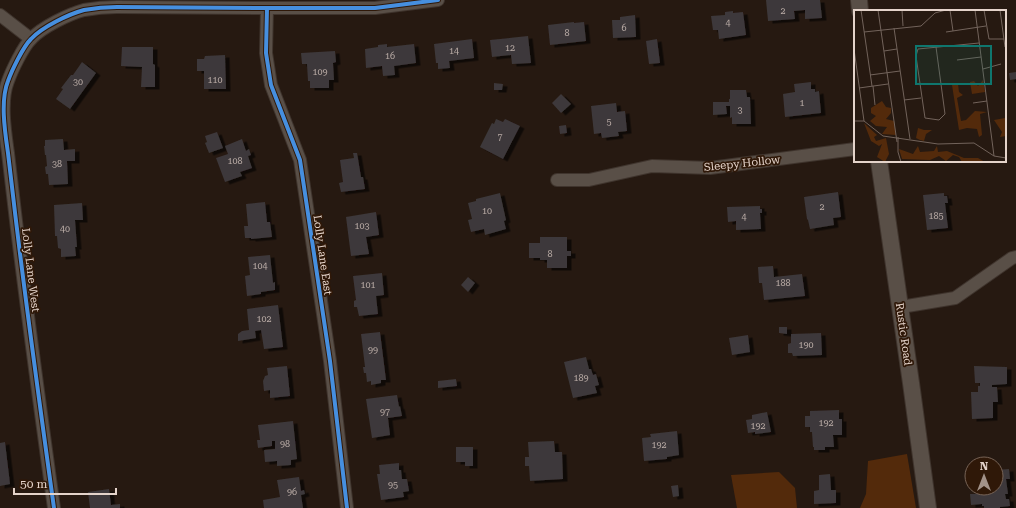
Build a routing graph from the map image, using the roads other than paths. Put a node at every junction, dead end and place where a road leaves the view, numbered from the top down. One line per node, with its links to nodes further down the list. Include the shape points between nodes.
1 (438, 0): 3 (street, Lolly Lane West, via 374,8)
2 (859, 0): 4 (street)
3 (267, 8): 6 (street, Lolly Lane West, via 125,7 84,10 49,26); 13 (street, Lolly Lane East, via 266,53 271,85 300,160 330,361)
4 (860, 10)
5 (0, 15): 6 (street)
6 (31, 40): 12 (street, Lolly Lane West, via 7,83 4,127)
7 (854, 149): 9 (street, Sleepy Hollow, via 710,168 652,166 589,180)
8 (879, 162): 11 (street, Rustic Road)
9 (557, 180)
10 (1016, 256): 11 (street, via 955,298)
11 (900, 307): 14 (street, Rustic Road)
12 (54, 508)
13 (348, 508)
14 (928, 508)

